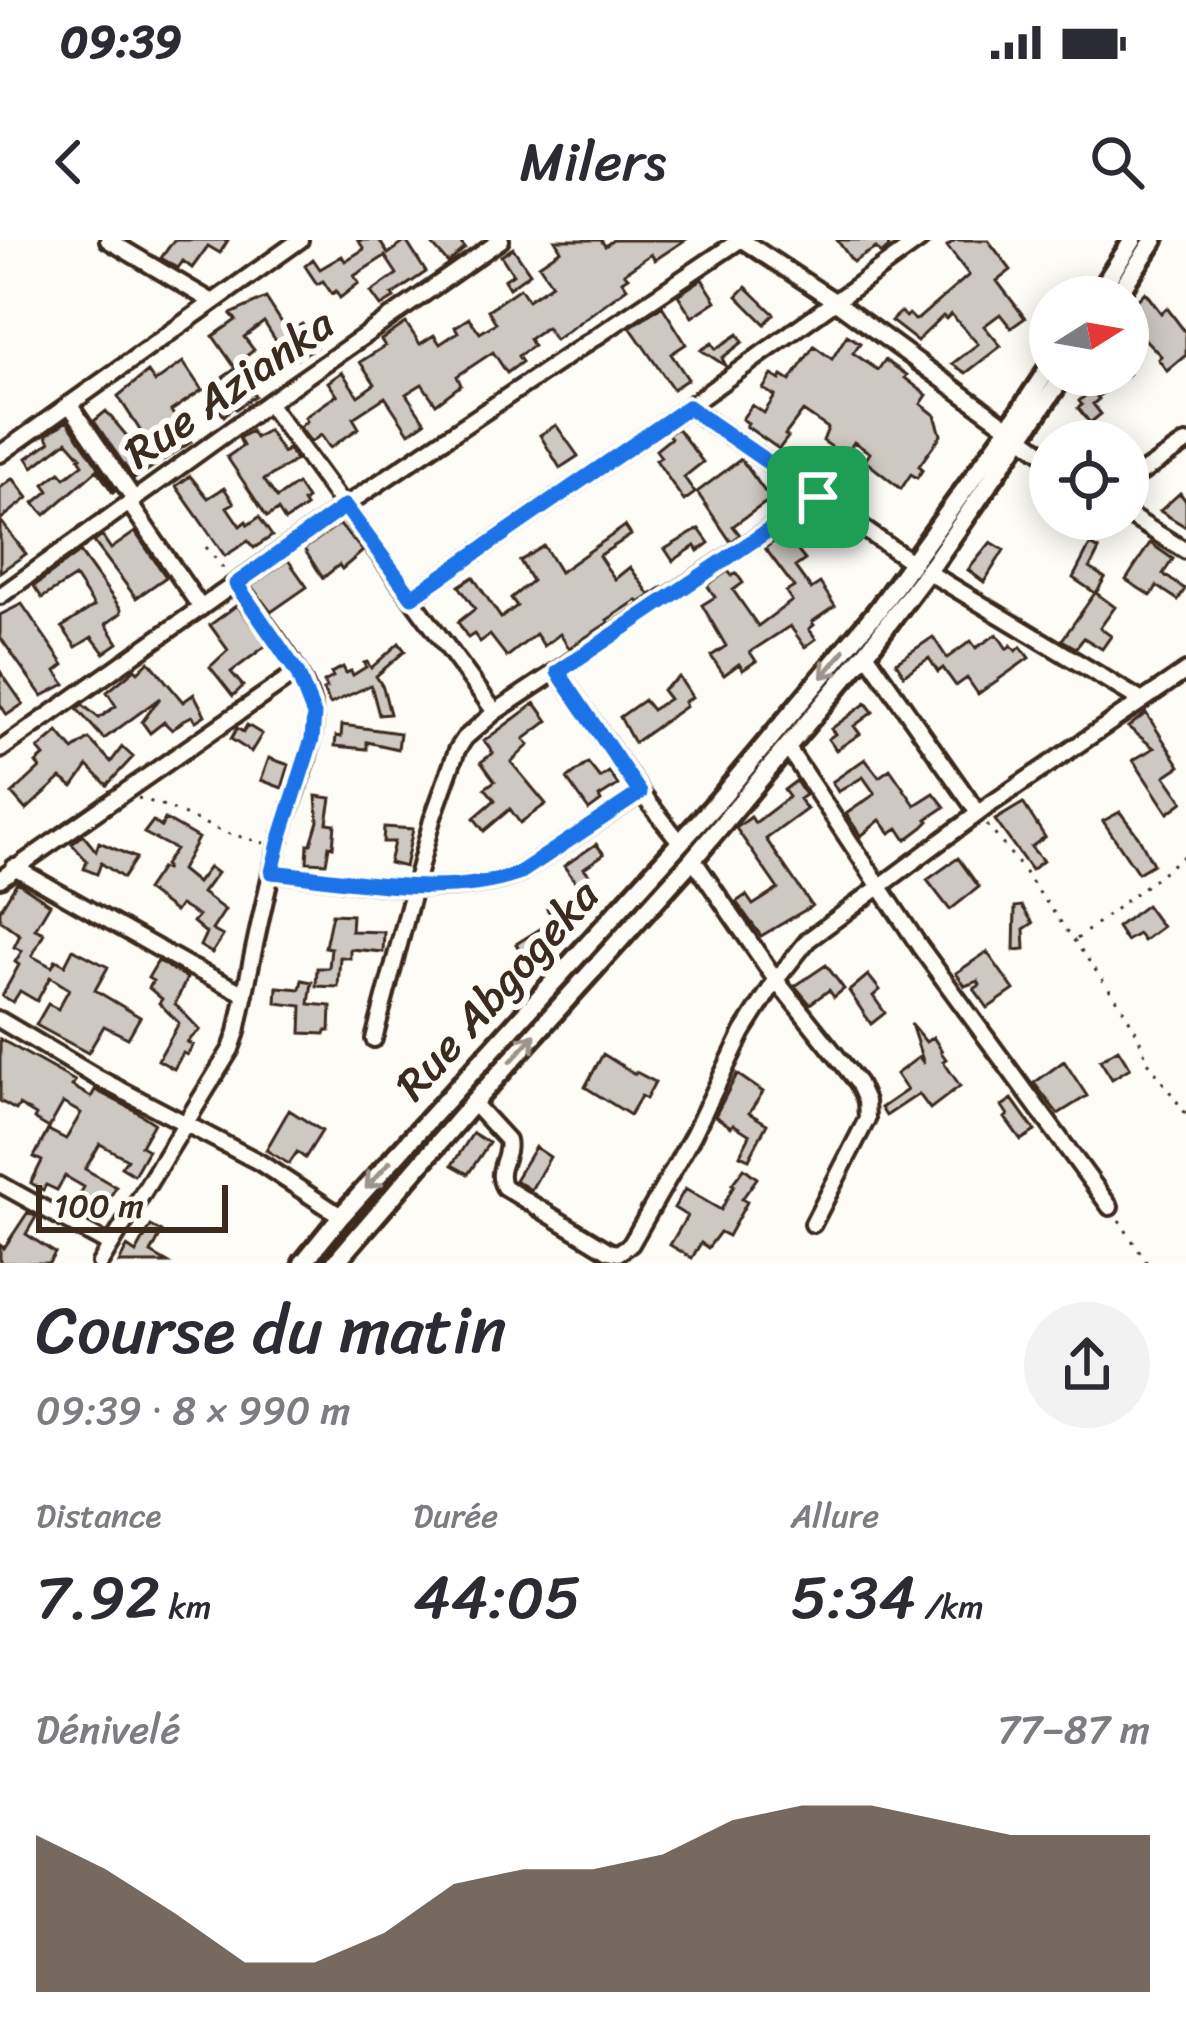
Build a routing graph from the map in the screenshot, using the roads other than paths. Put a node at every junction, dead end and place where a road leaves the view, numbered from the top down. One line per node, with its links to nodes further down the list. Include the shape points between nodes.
1 (108, 240): 10 (street)
2 (299, 240): 10 (street)
3 (501, 240): 14 (street, Rue Azianka)
4 (741, 240): 11 (street); 24 (street)
5 (920, 240): 11 (street)
6 (1133, 240): 8 (main road)
7 (1154, 240): 9 (main road)
8 (1110, 276)
9 (1130, 276)
10 (211, 301): 15 (street)
11 (836, 302): 16 (street); 17 (street)
12 (1034, 396): 17 (main road, Rue Abgogeka)
13 (1046, 396): 17 (main road, Rue Abgogeka)
14 (268, 403): 23 (street, Rue Azianka); 24 (street)
15 (69, 404): 20 (street); 23 (street)
16 (688, 407): 22 (street); 30 (street)
17 (1015, 432): 18 (street); 27 (main road, Rue Abgogeka)
18 (1029, 442)
19 (1186, 443): 21 (street)
20 (0, 454)
21 (1149, 468)
22 (818, 497): 27 (street); 35 (street)
23 (132, 501): 29 (street, Rue Azianka); 31 (street)
24 (345, 506): 28 (street); 30 (street)
25 (1149, 528): 26 (street)
26 (1186, 551)
27 (920, 568): 32 (main road, Rue Abgogeka); 36 (street); 42 (main road, Rue Abgogeka, one-way to 42)
28 (236, 584): 31 (street); 34 (street)
29 (0, 596)
30 (412, 597): 37 (street)
31 (200, 608): 39 (street)
32 (866, 653): 38 (main road, Rue Abgogeka); 41 (street)
33 (1186, 670): 36 (street)
34 (297, 672): 44 (street); 45 (street, via 314,728)
35 (558, 672): 37 (street); 40 (street)
36 (1142, 701): 41 (street)
37 (496, 712): 47 (street, via 457,751)
38 (787, 747): 43 (main road, Rue Abgogeka); 48 (street)
39 (0, 750)
40 (640, 793): 42 (street); 47 (street, via 518,874)
41 (978, 813): 48 (street)
42 (680, 842): 57 (main road, Rue Abgogeka, one-way to 57)
43 (693, 859): 49 (street); 53 (main road, Rue Abgogeka, one-way to 43)
44 (14, 867): 46 (street); 50 (street)
45 (272, 872): 47 (street); 50 (street)
46 (0, 879)
47 (414, 886): 52 (street)
48 (880, 888): 49 (street, via 808,940); 56 (street)
49 (776, 980): 53 (street, via 660,1195 618,1253 504,1187 508,1140); 58 (street, via 866,1101 867,1119)
50 (245, 994): 54 (street, via 231,1049)
51 (0, 1020): 54 (street)
52 (374, 1040)
53 (473, 1103): 62 (main road, Rue Abgogeka)
54 (186, 1124): 57 (street); 59 (street)
55 (0, 1184): 59 (street)
56 (1110, 1208)
57 (341, 1216): 61 (main road, Rue Abgogeka)
58 (813, 1224)
59 (110, 1245): 60 (street)
60 (100, 1263)
61 (303, 1263)
62 (335, 1263)

